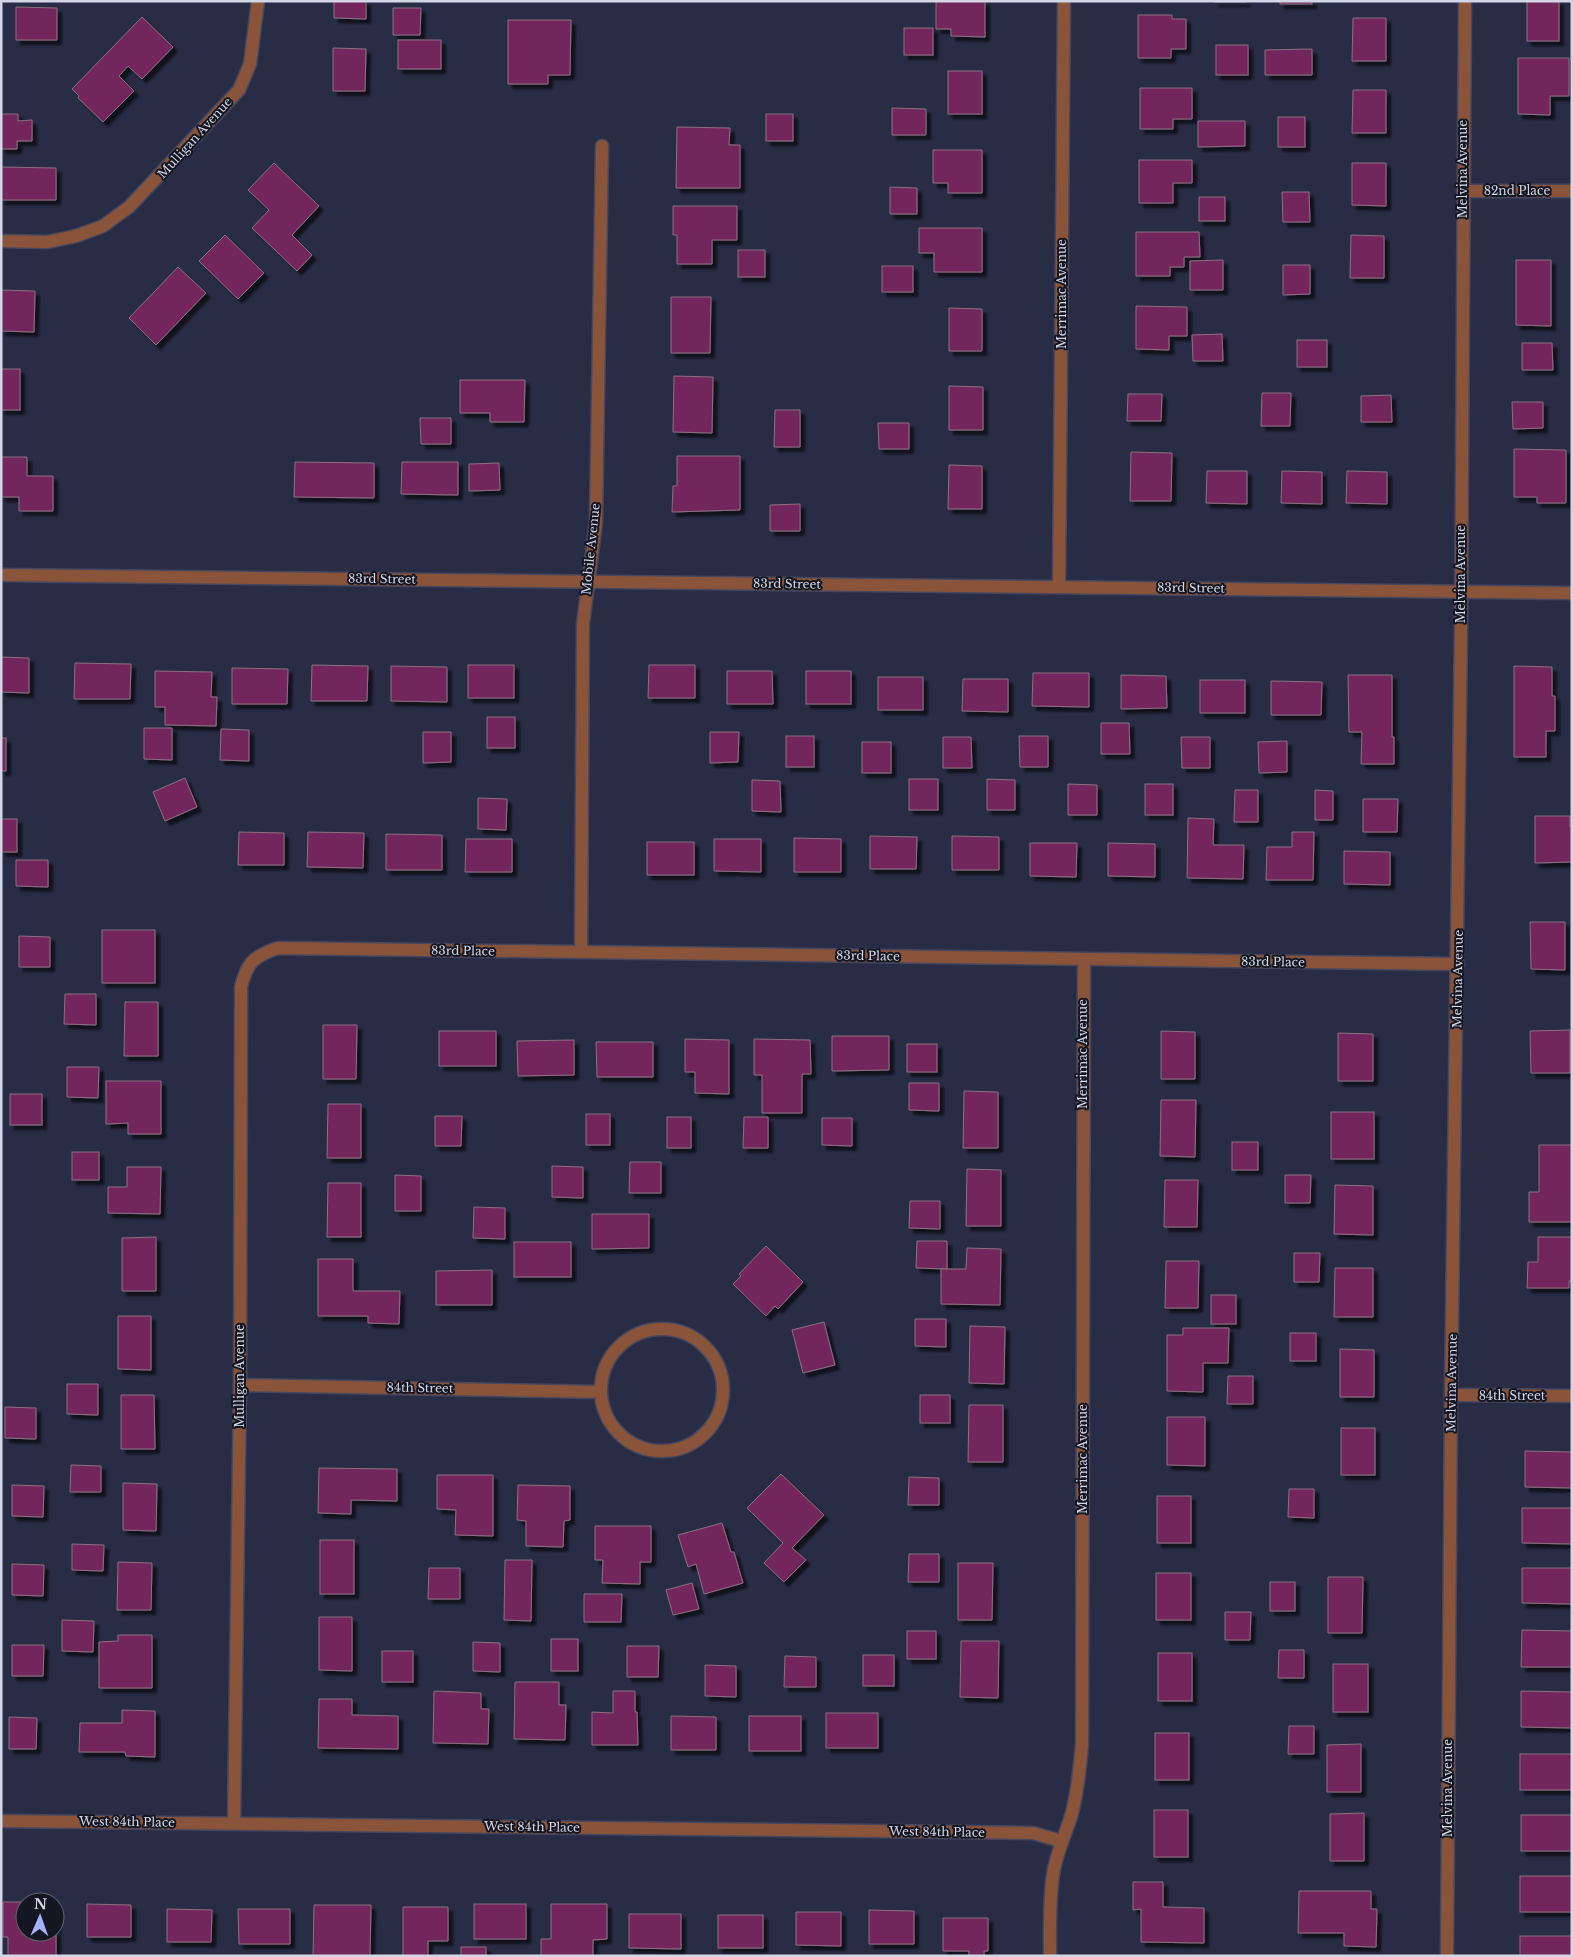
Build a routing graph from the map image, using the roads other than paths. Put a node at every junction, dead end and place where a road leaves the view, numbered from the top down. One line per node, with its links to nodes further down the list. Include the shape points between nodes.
1 (258, 1): 7 (street, Mulligan Avenue, via 250,64 239,90 129,207 103,226 76,236 47,242)
2 (1064, 1): 10 (street, Merrimac Avenue)
3 (1465, 1): 5 (street, Melvina Avenue)
4 (602, 146): 9 (street, Mobile Avenue, via 596,522)
5 (1463, 191): 6 (street, 82nd Place); 11 (street, Melvina Avenue)
6 (1572, 191)
7 (1, 241)
8 (1, 575): 9 (street, 83rd Street)
9 (589, 581): 10 (street, 83rd Street); 14 (street, Mobile Avenue, via 583,624)
10 (1059, 587): 11 (street, 83rd Street)
11 (1461, 592): 12 (street, 83rd Street); 16 (street, Melvina Avenue)
12 (1572, 593)
13 (278, 948): 14 (street, 83rd Place); 17 (street, Mulligan Avenue, via 262,953 250,962 240,987)
14 (581, 952): 15 (street, 83rd Place)
15 (1084, 959): 16 (street, 83rd Place); 23 (street, Merrimac Avenue, via 1082,1744 1077,1788)
16 (1458, 964): 19 (street, Melvina Avenue)
17 (240, 1385): 18 (street, 84th Street); 22 (street, Mulligan Avenue)
18 (601, 1392): 18 (street, via 604,1409 623,1438 638,1447 673,1451 690,1445 705,1434 716,1420 724,1387 710,1352 696,1339 660,1329 641,1333 625,1342 603,1373)
19 (1452, 1395): 20 (street, 84th Street); 25 (street, Melvina Avenue)
20 (1572, 1396)
21 (1, 1820): 22 (street, West 84th Place)
22 (234, 1823): 23 (street, West 84th Place, via 1033,1833)
23 (1061, 1841): 24 (street, Merrimac Avenue, via 1050,1895)
24 (1050, 1956)
25 (1447, 1956)

